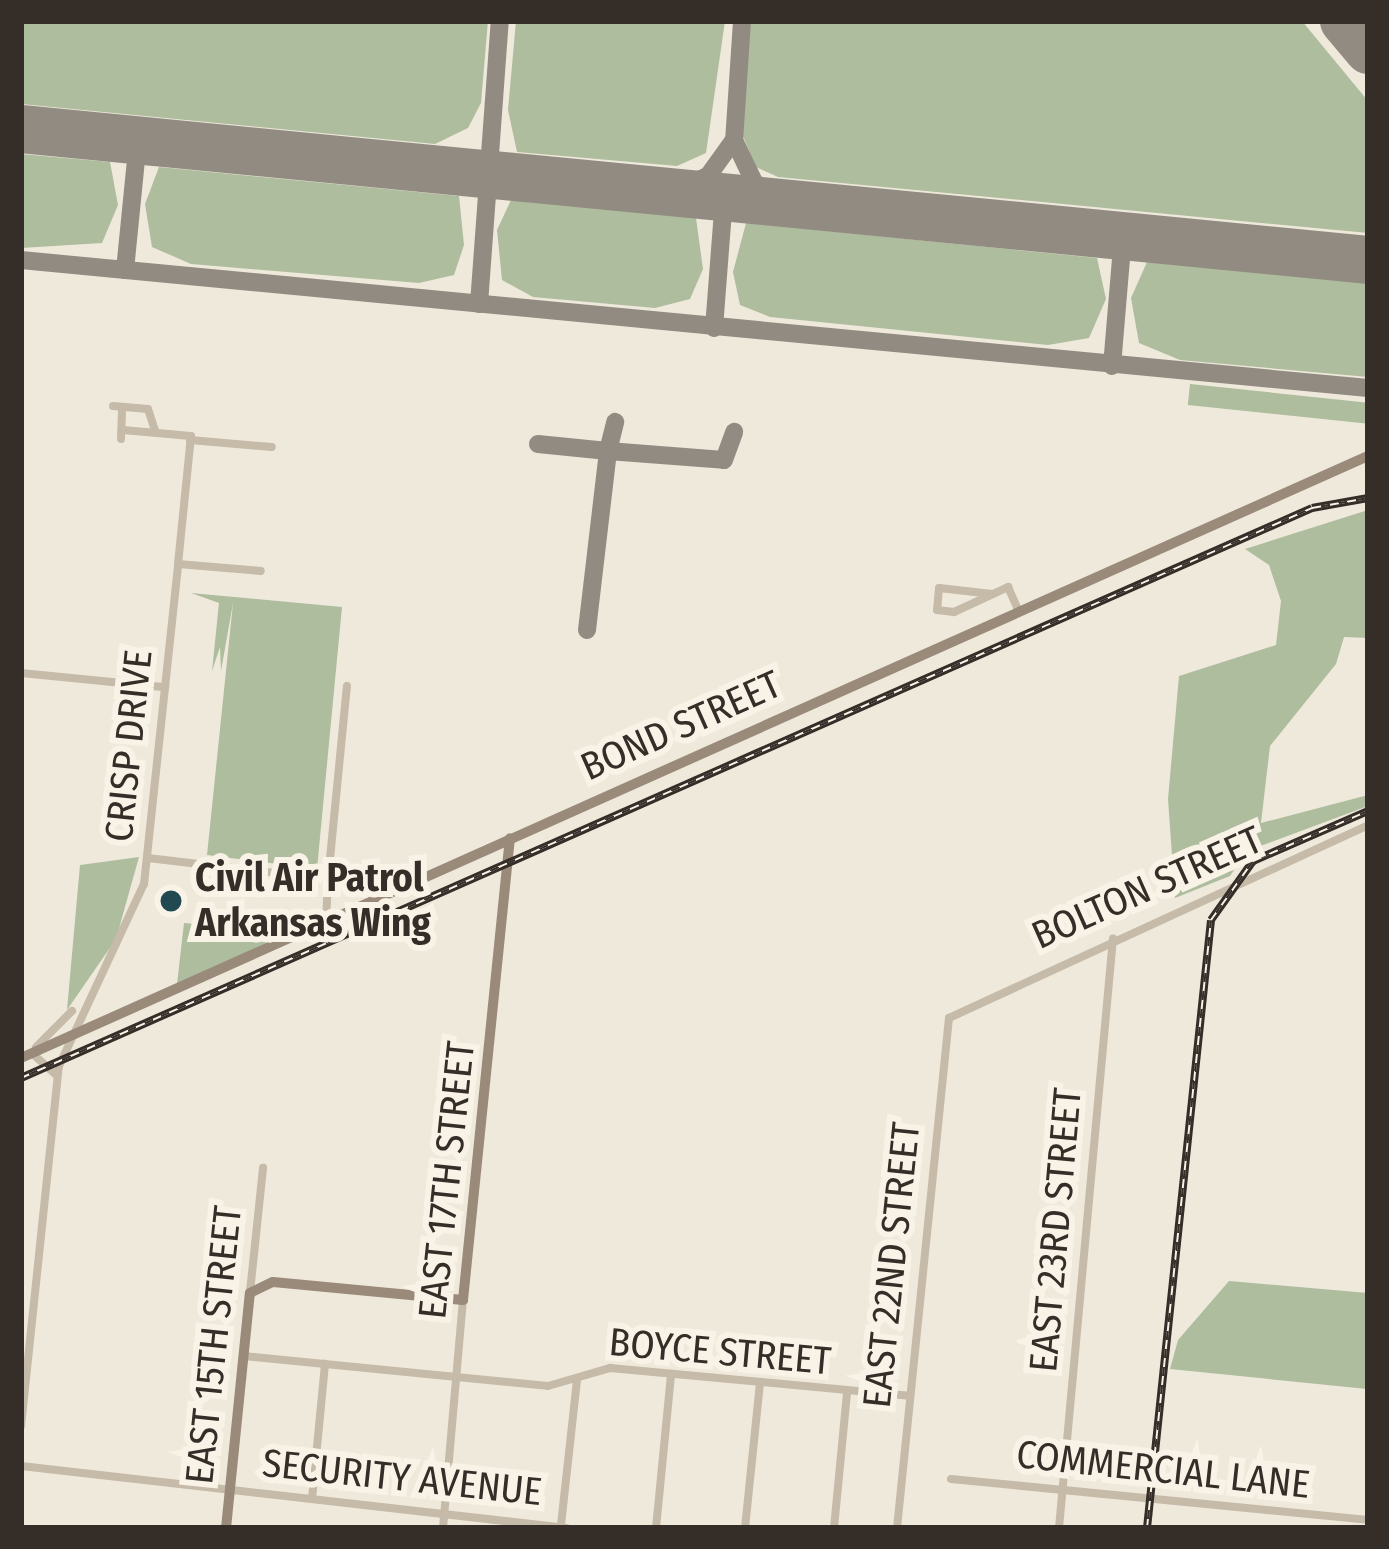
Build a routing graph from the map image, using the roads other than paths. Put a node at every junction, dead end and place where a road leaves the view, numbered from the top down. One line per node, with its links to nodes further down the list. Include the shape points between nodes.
1 (152, 433): 1 (street, via 148,409 118,406 122,434); 2 (street)
2 (190, 440): 3 (street); 5 (street, CRISP DRIVE)
3 (272, 447)
4 (1368, 456): 8 (street, BOND STREET)
5 (178, 564): 6 (street); 11 (street, CRISP DRIVE)
6 (261, 572)
7 (992, 594): 7 (street, via 954,612 937,610 939,588); 8 (street, via 1008,587)
8 (1018, 609): 13 (street, BOND STREET)
9 (21, 673): 11 (street)
10 (347, 686): 15 (street)
11 (165, 687): 14 (street, CRISP DRIVE)
12 (1368, 825): 17 (street, BOLTON STREET)
13 (510, 838): 16 (street, BOND STREET); 26 (street, EAST 17TH STREET)
14 (148, 858): 15 (street); 18 (street, CRISP DRIVE, via 132,920)
15 (328, 879): 16 (street)
16 (326, 923): 20 (street, BOND STREET)
17 (1113, 937): 19 (street, BOLTON STREET); 38 (street, EAST 23RD STREET)
18 (82, 1002): 20 (street, via 87,1017); 21 (street, CRISP DRIVE); 22 (street, CRISP DRIVE)
19 (954, 1011): 34 (street, EAST 22ND STREET)
20 (106, 1020): 21 (street, BOND STREET)
21 (65, 1038): 22 (street, BOND STREET); 23 (street, CRISP DRIVE)
22 (21, 1058): 23 (street, via 50,1060)
23 (56, 1086): 35 (street, CRISP DRIVE)
24 (262, 1168): 25 (street, EAST 15TH STREET)
25 (250, 1293): 26 (street, via 274,1282); 27 (street, EAST 15TH STREET)
26 (464, 1300): 30 (street, EAST 17TH STREET)
27 (243, 1356): 28 (street, BOYCE STREET); 39 (street, EAST 15TH STREET)
28 (325, 1364): 30 (street, BOYCE STREET); 40 (street)
29 (671, 1374): 31 (street, BOYCE STREET, via 610,1368); 32 (street, BOYCE STREET); 46 (street)
30 (458, 1377): 31 (street, BOYCE STREET); 41 (street, EAST 17TH STREET)
31 (578, 1378): 43 (street)
32 (760, 1382): 33 (street, BOYCE STREET); 47 (street)
33 (847, 1392): 34 (street, BOYCE STREET); 48 (street)
34 (909, 1396): 49 (street, EAST 22ND STREET)
35 (21, 1426)
36 (21, 1466): 39 (street, SECURITY AVENUE)
37 (951, 1479): 38 (street, COMMERCIAL LANE)
38 (1062, 1490): 42 (street, COMMERCIAL LANE); 50 (street, EAST 23RD STREET)
39 (230, 1491): 40 (street, SECURITY AVENUE); 44 (street, EAST 15TH STREET)
40 (312, 1499): 41 (street, SECURITY AVENUE)
41 (444, 1513): 43 (street, SECURITY AVENUE); 45 (street, EAST 17TH STREET)
42 (1368, 1520)
43 (563, 1526)
44 (226, 1528)
45 (443, 1528)
46 (656, 1528)
47 (745, 1528)
48 (834, 1528)
49 (897, 1528)
50 (1059, 1528)

